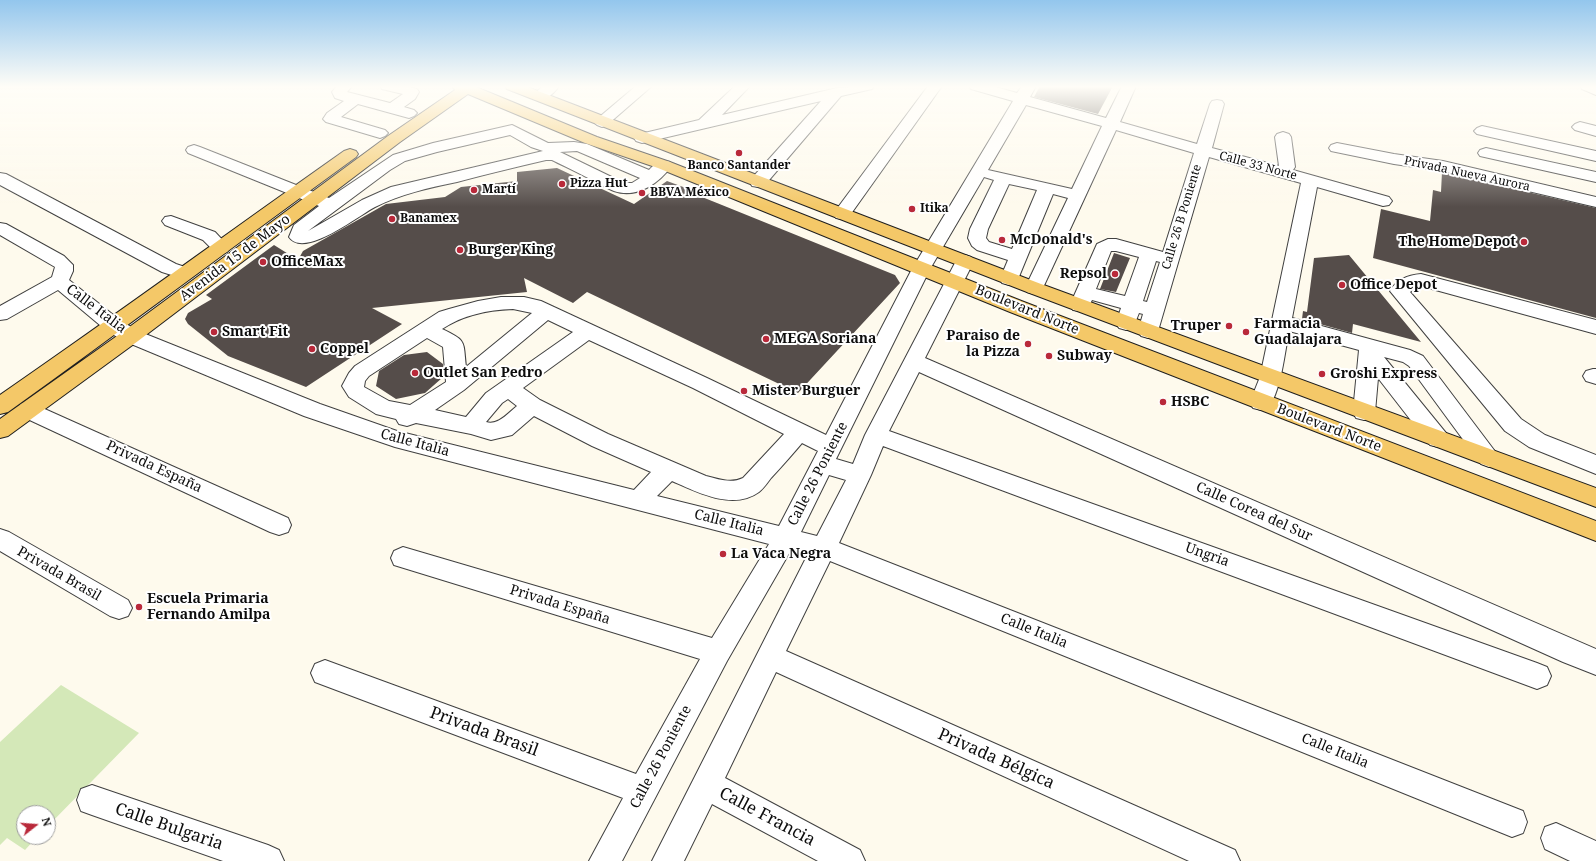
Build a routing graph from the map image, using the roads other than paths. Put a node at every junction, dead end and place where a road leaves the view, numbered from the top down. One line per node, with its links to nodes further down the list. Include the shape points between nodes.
1 (348, 126): 21 (street)
2 (396, 126): 21 (main road, Avenida 15 de Mayo)
3 (404, 126): 21 (main road, Avenida 15 de Mayo)
4 (525, 126): 16 (street)
5 (559, 126): 29 (main road, Boulevard Norte, via 591,140)
6 (612, 126): 20 (main road, Boulevard Norte)
7 (694, 126): 20 (street)
8 (702, 126): 29 (street)
9 (807, 126): 37 (street)
10 (906, 126): 46 (street)
11 (1005, 126): 31 (street, Calle 26 Poniente)
12 (1110, 126): 41 (street)
13 (1115, 126): 24 (street, Calle 33 Norte)
14 (1210, 126): 24 (street, Calle 26 B Poniente)
15 (1580, 127): 18 (street)
16 (512, 130): 25 (street); 28 (street)
17 (1482, 131): 27 (street)
18 (1596, 131)
19 (1283, 137): 32 (street, via 1286,168)
20 (642, 138): 29 (main road, Boulevard Norte)
21 (382, 140): 28 (street); 40 (main road, Avenida 15 de Mayo); 42 (main road, Avenida 15 de Mayo)
22 (1337, 148): 44 (street, Privada Nueva Aurora, via 1443,166)
23 (194, 150): 40 (street)
24 (1203, 151): 32 (street, Calle 33 Norte); 55 (street, Calle 26 B Poniente)
25 (548, 152): 29 (street, via 626,189 637,187); 39 (street)
26 (1486, 153): 34 (street)
27 (1596, 156)
28 (399, 158): 30 (street)
29 (662, 163): 37 (main road, Boulevard Norte); 54 (main road, Boulevard Norte)
30 (384, 167): 39 (street); 45 (street)
31 (979, 171): 33 (street); 48 (street, Calle 26 Poniente)
32 (1283, 173): 36 (street, Calle 33 Norte)
33 (1004, 177): 38 (street); 50 (street)
34 (1596, 177)
35 (0, 178): 57 (street, via 169,268)
36 (1310, 180): 43 (street, Calle 33 Norte); 66 (street)
37 (758, 182): 46 (main road, Boulevard Norte)
38 (1047, 187): 41 (street); 53 (street)
39 (397, 191): 45 (street, via 368,204 317,234 304,239 298,237 300,229)
40 (296, 192): 42 (street); 51 (main road, Avenida 15 de Mayo)
41 (1078, 195): 60 (street)
42 (314, 199): 45 (street); 69 (main road, Avenida 15 de Mayo)
43 (1382, 201)
44 (1596, 202)
45 (331, 205)
46 (842, 214): 54 (main road, Boulevard Norte)
47 (171, 221): 51 (street, via 209,236)
48 (950, 221): 50 (street); 54 (street, Calle 26 Poniente)
49 (0, 228): 59 (street, via 64,264)
50 (980, 229): 53 (street, via 977,238 983,246)
51 (221, 248): 57 (main road, Avenida 15 de Mayo)
52 (1149, 254): 55 (street); 61 (street, via 1116,245 1103,248); 65 (street)
53 (1018, 257): 58 (street)
54 (927, 259): 56 (main road, Boulevard Norte); 89 (street, Calle 26 Poniente)
55 (1170, 259): 62 (street, Calle 26 B Poniente)
56 (959, 271): 58 (main road, Boulevard Norte); 73 (street); 77 (main road, Boulevard Norte)
57 (184, 273): 69 (main road, Avenida 15 de Mayo)
58 (1009, 279): 60 (main road, Boulevard Norte)
59 (58, 281): 64 (street); 69 (street, Calle Italia)
60 (1034, 288): 61 (main road, Boulevard Norte)
61 (1083, 298): 65 (main road, Boulevard Norte)
62 (1154, 311): 65 (street); 71 (street, Calle 26 B Poniente)
63 (545, 312): 68 (street, via 524,303 509,302 460,311); 70 (street); 75 (street)
64 (0, 314)
65 (1129, 314): 71 (main road, Boulevard Norte)
66 (1281, 322): 72 (street); 74 (street)
67 (1596, 327): 91 (street, via 1421,280 1411,281 1399,291 1513,425 1537,441)
68 (427, 330): 75 (street, via 453,343); 82 (street, via 362,372 353,386 356,392 384,408)
69 (123, 331): 78 (main road, Avenida 15 de Mayo); 80 (main road, Avenida 15 de Mayo); 86 (street, Calle Italia, via 312,410)
70 (588, 331): 76 (street); 85 (street)
71 (1148, 331): 74 (main road, Boulevard Norte)
72 (1370, 350): 81 (street); 88 (street); 90 (street, via 1403,354 1416,361)
73 (913, 361): 87 (street); 105 (street, Calle Corea del Sur)
74 (1270, 377): 77 (street); 81 (main road, Boulevard Norte)
75 (457, 384): 82 (street)
76 (508, 388): 79 (street); 83 (street, via 494,398)
77 (1261, 402): 97 (main road, Boulevard Norte)
78 (0, 406)
79 (532, 406): 83 (street, via 500,431 491,432); 92 (street)
80 (29, 410): 84 (main road, Avenida 15 de Mayo); 96 (street, Privada España)
81 (1364, 412): 88 (main road, Boulevard Norte)
82 (413, 413): 83 (street); 86 (street)
83 (471, 426)
84 (0, 430)
85 (799, 432): 89 (street); 92 (street, via 751,485 740,490 723,490)
86 (382, 434): 95 (street, Calle Italia)
87 (876, 434): 93 (street); 107 (street, Ungria)
88 (1438, 439): 90 (main road, Boulevard Norte)
89 (828, 456): 93 (street); 98 (street, Calle 26 Poniente)
90 (1489, 458): 94 (main road, Boulevard Norte)
91 (1596, 465)
92 (668, 470): 95 (street)
93 (860, 475): 100 (street)
94 (1596, 498)
95 (639, 500): 98 (street, Calle Italia)
96 (279, 525)
97 (1596, 531)
98 (786, 537): 100 (street, Calle Italia); 103 (street, Calle 26 Poniente)
99 (0, 539): 102 (street, Privada Brasil)
100 (824, 548): 104 (street); 111 (street, Calle Italia)
101 (403, 558): 103 (street, Privada España)
102 (119, 608)
103 (718, 652): 109 (street, Calle 26 Poniente)
104 (769, 656): 108 (street); 118 (street, Privada Bélgica)
105 (1596, 662)
106 (325, 673): 109 (street, Privada Brasil)
107 (1537, 676)
108 (706, 784): 116 (street); 117 (street, Calle Francia)
109 (643, 791): 115 (street, Calle 26 Poniente)
110 (92, 800): 114 (street, Calle Bulgaria)
111 (1512, 822)
112 (1556, 838): 113 (street)
113 (1596, 857)
114 (268, 861)
115 (605, 861)
116 (668, 861)
117 (849, 861)
118 (1224, 861)

